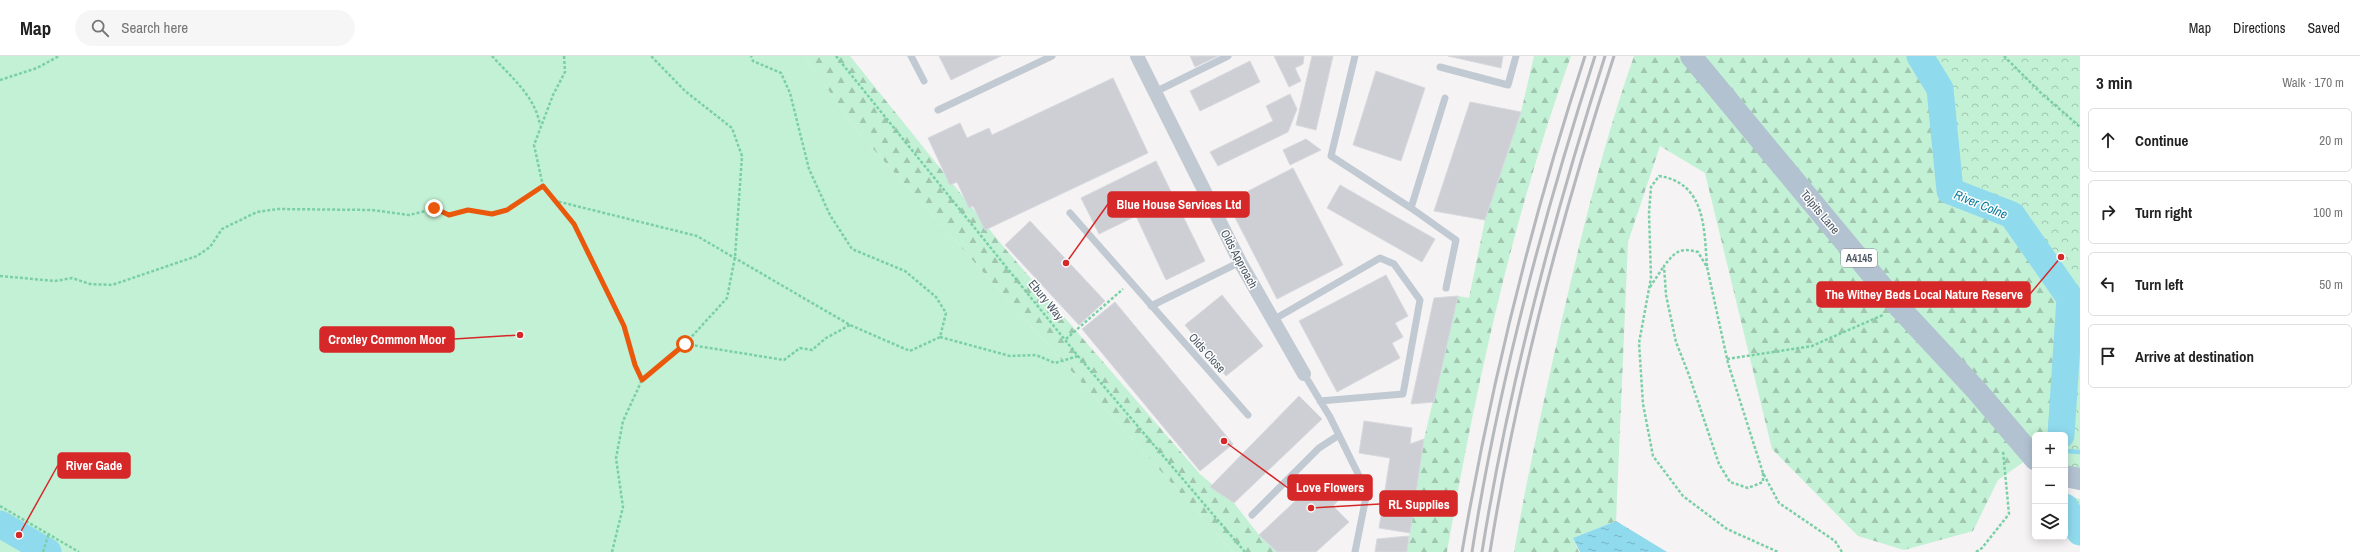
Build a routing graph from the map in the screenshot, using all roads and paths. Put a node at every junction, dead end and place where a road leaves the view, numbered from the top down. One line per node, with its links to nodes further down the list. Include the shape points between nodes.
1 (59, 56): 16 (path, via 37,68)
2 (492, 56): 21 (path, via 537,110)
3 (564, 56): 21 (path, via 565,72)
4 (651, 56): 27 (path, via 685,91 732,128 742,156)
5 (752, 56): 39 (path, via 753,61 781,72 790,93 809,169 830,215 852,248 906,270 936,297 946,313)
6 (836, 56): 40 (path, Ebury Way)
7 (911, 56): 17 (lane)
8 (1052, 56): 20 (lane)
9 (1137, 56): 18 (street, Olds Approach)
10 (1228, 56): 18 (lane)
11 (1355, 56): 25 (lane, via 1331,156)
12 (1516, 56): 15 (lane, via 1508,85)
13 (1691, 56): 36 (main road, Tolpits Lane / A4145)
14 (2004, 56): 22 (path)
15 (1440, 67)
16 (0, 80)
17 (924, 81)
18 (1155, 92): 28 (street, Olds Approach)
19 (1445, 98): 25 (lane)
20 (938, 110)
21 (540, 126): 23 (path, via 534,145)
22 (2080, 127)
23 (543, 186): 24 (path); 31 (path, via 507,210 492,214 468,210 449,215 434,208 409,215 372,210 278,208 257,212 222,229 210,246 197,256 112,285 90,284 72,278 55,281)
24 (556, 201): 27 (path, via 697,236); 45 (path, via 574,224 624,326)
25 (1411, 208): 33 (lane, via 1456,240)
26 (1070, 213): 32 (lane, Olds Close)
27 (735, 257): 38 (path); 41 (path, via 727,298)
28 (1240, 262): 35 (lane); 37 (street, Olds Approach)
29 (1664, 266): 30 (path, via 1674,253 1686,249 1698,252); 34 (path); 51 (path, via 1666,295 1676,342 1719,464 1730,482 1748,488 1762,482)
30 (1707, 267): 34 (path, via 1703,217 1690,190 1672,178 1659,176 1652,187); 43 (path)
31 (0, 276)
32 (1130, 283): 35 (lane, Olds Close); 40 (path)
33 (1446, 288)
34 (1649, 289): 60 (path, via 1639,344 1643,404 1653,456 1683,496 1727,529)
35 (1151, 306): 47 (lane, Olds Close)
36 (1899, 307): 43 (path, via 1812,346); 48 (main road, Tolpits Lane / A4145, via 1978,392)
37 (1273, 320): 44 (street, Olds Approach); 46 (lane, via 1380,258 1394,264 1420,300 1403,394)
38 (850, 325): 39 (path, via 910,350); 41 (path, via 826,338 812,350 800,348 784,360)
39 (940, 337): 42 (path, via 1010,356 1036,355 1055,363)
40 (1066, 339): 42 (path, Ebury Way)
41 (685, 344): 45 (path)
42 (1078, 356): 58 (path, Ebury Way)
43 (1727, 359): 51 (path)
44 (1304, 374): 46 (lane)
45 (642, 380): 57 (path, via 623,421 616,458 623,507)
46 (1320, 401): 49 (lane)
47 (1248, 415)
48 (2008, 429): 50 (main road, Tolpits Lane / A4145); 62 (path, via 2003,450 2009,514)
49 (1339, 435): 53 (lane, via 1319,448); 59 (lane, via 1367,492)
50 (2032, 457)
51 (1763, 473): 61 (path, via 1779,503 1835,541)
52 (0, 506): 54 (path)
53 (1252, 515)
54 (49, 533): 55 (path); 56 (path)
55 (43, 552)
56 (79, 552)
57 (612, 552)
58 (1245, 552)
59 (1355, 552)
60 (1778, 552)
61 (1842, 552)
62 (1976, 552)

